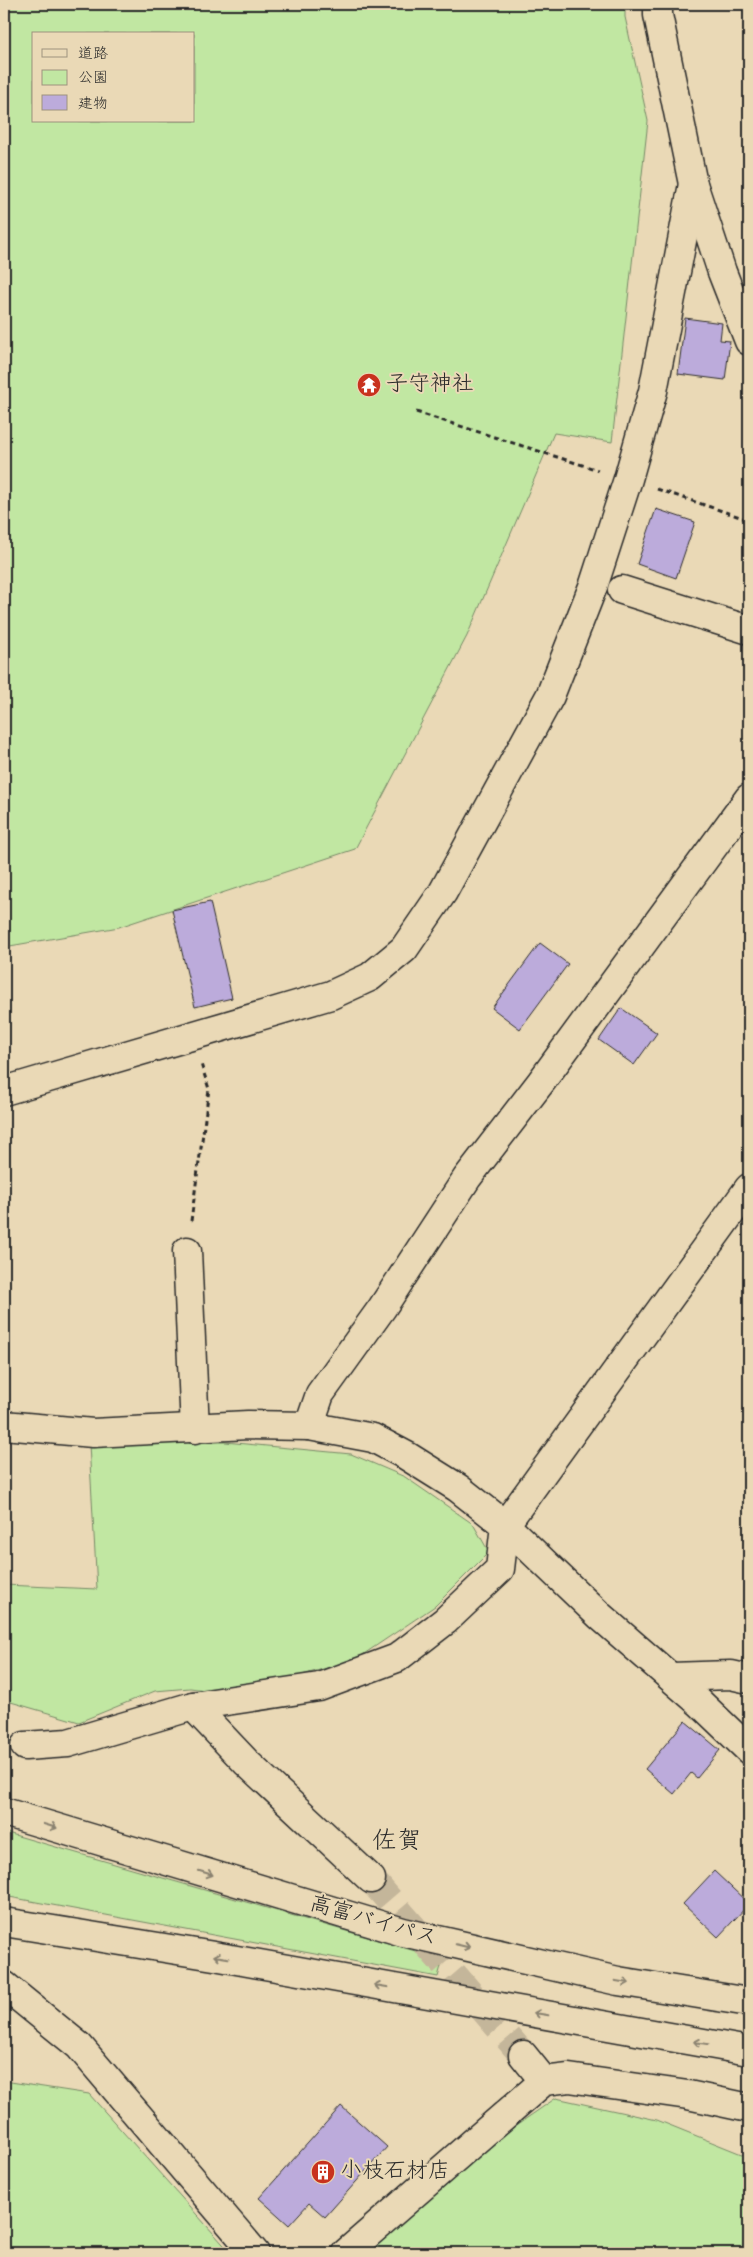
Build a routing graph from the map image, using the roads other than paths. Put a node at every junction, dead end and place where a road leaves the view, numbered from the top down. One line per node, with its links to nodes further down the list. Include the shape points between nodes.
1 (658, 4): 2 (main road)
2 (694, 184): 3 (main road, via 722,272); 7 (main road, via 653,391 594,584 550,696 443,892 404,949 370,977 331,995)
3 (749, 341)
4 (622, 590): 5 (main road)
5 (749, 630)
6 (749, 798): 11 (main road, via 467,1178 382,1308 320,1394)
7 (4, 1091)
8 (749, 1188): 13 (main road)
9 (187, 1251): 12 (main road)
10 (4, 1425): 12 (main road, via 93,1433)
11 (309, 1426): 12 (main road, via 248,1425); 13 (main road, via 373,1438 458,1488)
12 (195, 1429)
13 (506, 1524): 14 (main road, via 600,1616); 16 (main road, via 500,1569 445,1621 397,1658 319,1687)
14 (671, 1677): 15 (main road, via 731,1675); 18 (main road)
15 (749, 1679)
16 (193, 1706): 17 (main road, via 68,1743); 20 (main road, via 247,1762)
17 (25, 1746)
18 (749, 1750)
19 (4, 1812): 23 (main road, 高富バイパス, one-way to 23, via 403,1932 618,1982)
20 (371, 1879)
21 (4, 1922): 24 (main road, one-way to 21)
22 (4, 1984): 28 (main road, via 79,2046)
23 (749, 2002)
24 (749, 2051)
25 (523, 2055): 26 (main road)
26 (544, 2081): 27 (main road, via 569,2078); 29 (main road)
27 (749, 2108)
28 (255, 2253)
29 (346, 2253)

